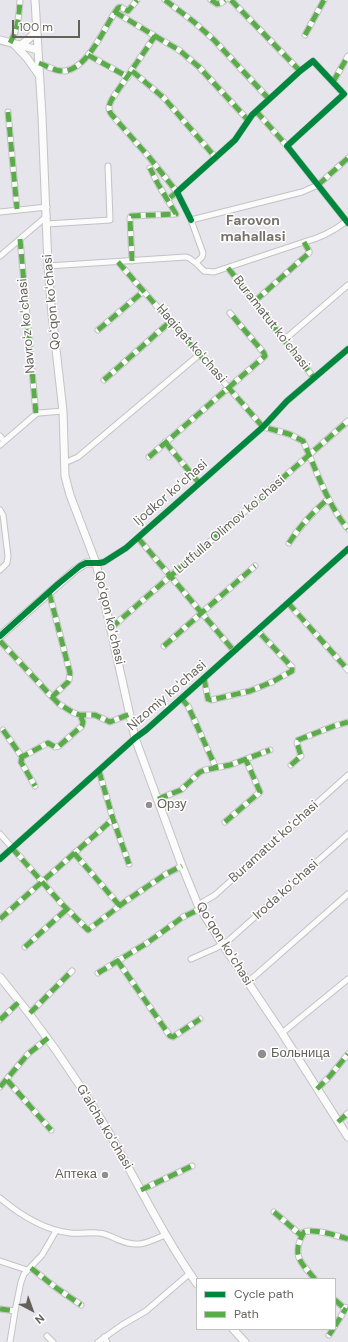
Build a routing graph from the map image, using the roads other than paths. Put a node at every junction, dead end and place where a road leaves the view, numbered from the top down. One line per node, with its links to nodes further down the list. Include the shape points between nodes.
1 (20, 0): 14 (street)
2 (35, 0): 10 (main road, Qoʻqon koʻchasi)
3 (137, 0): 9 (street, via 128,11 119,7)
4 (165, 0): 24 (street, via 214,40)
5 (211, 0): 6 (street, via 217,4)
6 (225, 0)
7 (231, 0): 20 (street)
8 (324, 0): 11 (street)
9 (115, 12): 12 (street); 16 (street)
10 (36, 28): 14 (main road, via 32,36); 15 (main road, Qoʻqon koʻchasi)
11 (305, 34)
12 (155, 36): 19 (street); 27 (street, via 179,50 199,67)
13 (0, 40): 14 (main road)
14 (15, 44): 15 (main road); 21 (main road)
15 (38, 50): 18 (main road, Qoʻqon koʻchasi)
16 (88, 55): 18 (street, via 77,66 66,71 55,70); 22 (street)
17 (348, 56): 23 (street)
18 (39, 63): 21 (main road, Qoʻqon koʻchasi)
19 (132, 71): 22 (street); 29 (street, via 164,98)
20 (300, 71): 23 (street, via 313,61); 24 (street)
21 (40, 76): 36 (main road, Qoʻqon koʻchasi)
22 (128, 77): 34 (street, via 112,99 108,110)
23 (333, 82): 28 (street, via 343,92 343,96)
24 (269, 99): 25 (street)
25 (256, 111): 27 (street); 28 (street)
26 (8, 112): 37 (street)
27 (248, 120): 29 (street, via 235,140)
28 (287, 146): 33 (street)
29 (216, 158): 34 (street)
30 (348, 158): 33 (street)
31 (108, 166): 42 (street, via 110,220)
32 (150, 168): 35 (street)
33 (318, 185): 40 (street, via 302,192); 41 (street)
34 (177, 192): 35 (street); 40 (street)
35 (167, 200): 46 (street, via 176,212 175,215 130,217)
36 (46, 206): 37 (street); 39 (main road, Qoʻqon koʻchasi)
37 (17, 209): 38 (street)
38 (0, 212)
39 (47, 216): 42 (main road, Qoʻqon koʻchasi); 43 (street)
40 (191, 220): 48 (street, via 203,253)
41 (348, 222): 44 (street, via 317,239)
42 (47, 224): 49 (main road, Qoʻqon koʻchasi)
43 (20, 238): 45 (street); 64 (street, Navroʻz koʻchasi)
44 (304, 242): 50 (street); 53 (street, via 309,253)
45 (0, 256)
46 (132, 260): 47 (street); 48 (street, via 189,258)
47 (118, 262): 49 (street); 52 (street, Haqiqat koʻchasi)
48 (196, 264): 50 (street, via 201,270 208,272)
49 (48, 266): 63 (main road, Qoʻqon koʻchasi)
50 (228, 268): 53 (street, Buramatut koʻchasi)
51 (348, 285): 57 (street)
52 (144, 290): 55 (street, Haqiqat koʻchasi); 56 (street)
53 (255, 301): 57 (street, Buramatut koʻchasi)
54 (230, 313): 62 (street, via 265,355)
55 (171, 321): 59 (street, Haqiqat koʻchasi); 61 (street)
56 (98, 330)
57 (284, 340): 60 (street, Buramatut koʻchasi)
58 (348, 349): 60 (street, Ijodkor koʻchasi)
59 (200, 354): 62 (street, Haqiqat koʻchasi); 72 (street, via 78,457)
60 (314, 378): 66 (street, Ijodkor koʻchasi, via 287,401)
61 (104, 380)
62 (229, 388): 66 (street, Haqiqat koʻchasi); 68 (street)
63 (63, 411): 64 (street); 72 (main road, Qoʻqon koʻchasi)
64 (36, 414): 69 (street)
65 (348, 421): 70 (street, Lutfulla Olimov koʻchasi)
66 (263, 427): 70 (street, via 301,439); 73 (street, Ijodkor koʻchasi)
67 (0, 436): 69 (street)
68 (165, 442): 71 (street); 73 (street)
69 (2, 443)
70 (310, 455): 74 (street); 83 (street, Lutfulla Olimov koʻchasi)
71 (148, 457)
72 (64, 461): 80 (main road, Qoʻqon koʻchasi, via 70,495)
73 (199, 483): 77 (street, Ijodkor koʻchasi)
74 (328, 499): 76 (street); 78 (street, via 300,527)
75 (0, 510): 82 (street, via 3,513 8,556 7,563)
76 (348, 529)
77 (138, 538): 80 (street, Ijodkor koʻchasi, via 116,555 104,562); 83 (street)
78 (289, 543)
79 (348, 549): 85 (street, Nizomiy koʻchasi)
80 (96, 563): 84 (main road, Ijodkor koʻchasi, via 80,566); 87 (main road, Qoʻqon koʻchasi)
81 (255, 566): 86 (street)
82 (0, 570)
83 (171, 577): 86 (street); 87 (street, Lutfulla Olimov koʻchasi)
84 (49, 592): 89 (main road, Ijodkor koʻchasi); 95 (street, via 70,673 68,682)
85 (288, 603): 88 (street, Nizomiy koʻchasi); 93 (street)
86 (202, 613): 91 (street); 92 (street)
87 (111, 628): 97 (main road, Qoʻqon koʻchasi)
88 (258, 631): 92 (street, Nizomiy koʻchasi); 94 (street, via 292,667 292,671 250,691 211,700 208,699)
89 (0, 636)
90 (0, 641): 95 (street)
91 (164, 646)
92 (234, 651): 94 (street, Nizomiy koʻchasi)
93 (348, 670)
94 (204, 678): 96 (street, Nizomiy koʻchasi)
95 (52, 697): 98 (street, via 59,704)
96 (181, 698): 101 (street, Nizomiy koʻchasi); 106 (street, via 188,706)
97 (130, 714): 98 (street, via 110,722 95,715); 101 (main road, Qoʻqon koʻchasi)
98 (80, 715): 103 (street, via 82,726 59,746 55,747 48,743)
99 (348, 722): 105 (street, via 298,740 301,756)
100 (3, 730): 103 (street)
101 (135, 738): 107 (street, Nizomiy koʻchasi); 110 (main road, Qoʻqon koʻchasi)
102 (270, 750): 104 (street)
103 (22, 757): 109 (street, via 21,762)
104 (246, 760): 106 (street); 112 (street, via 260,792)
105 (291, 765)
106 (216, 768): 110 (street, via 200,772 181,790)
107 (98, 771): 111 (street); 115 (street, Nizomiy koʻchasi)
108 (348, 775): 123 (street, Buramatut koʻchasi)
109 (35, 786)
110 (158, 799): 119 (main road, Qoʻqon koʻchasi)
111 (113, 818): 116 (street); 118 (street)
112 (225, 822)
113 (0, 834): 115 (street)
114 (348, 834): 126 (street, Iroda koʻchasi)
115 (12, 848): 117 (street, Nizomiy koʻchasi); 120 (street)
116 (74, 853): 120 (street); 122 (street)
117 (0, 859)
118 (129, 864)
119 (182, 866): 122 (street); 123 (main road, Qoʻqon koʻchasi)
120 (42, 882): 124 (street); 125 (street)
121 (348, 894): 134 (street)
122 (120, 906): 124 (street, via 88,930)
123 (199, 907): 126 (main road, Qoʻqon koʻchasi); 129 (street, Buramatut koʻchasi)
124 (67, 909): 127 (street)
125 (0, 919)
126 (223, 945): 128 (street, Iroda koʻchasi); 134 (main road, Qoʻqon koʻchasi)
127 (25, 947)
128 (191, 959)
129 (117, 960): 131 (street, Buramatut koʻchasi); 137 (street, via 170,1036)
130 (72, 971): 136 (street)
131 (98, 973)
132 (0, 977): 135 (main road, Gʻalcha koʻchasi)
133 (348, 979): 139 (street)
134 (248, 982): 139 (main road, Qoʻqon koʻchasi)
135 (20, 1001): 136 (main road, Gʻalcha koʻchasi); 138 (street)
136 (30, 1013): 140 (main road, Gʻalcha koʻchasi)
137 (200, 1019)
138 (0, 1020)
139 (282, 1034): 144 (main road, Qoʻqon koʻchasi)
140 (48, 1038): 142 (street, via 28,1054); 150 (main road, Gʻalcha koʻchasi, via 98,1114)
141 (348, 1052): 144 (street, via 330,1076)
142 (6, 1080): 143 (street); 147 (street)
143 (0, 1087)
144 (317, 1088): 146 (main road, Qoʻqon koʻchasi)
145 (348, 1113): 146 (street)
146 (338, 1122): 148 (main road, Qoʻqon koʻchasi)
147 (51, 1130)
148 (348, 1138)
149 (192, 1166): 150 (street)
150 (141, 1190): 154 (main road, Gʻalcha koʻchasi)
151 (0, 1198): 153 (street, via 26,1218)
152 (274, 1212): 155 (street)
153 (56, 1231): 154 (street, via 99,1233 136,1244 147,1243); 158 (street, via 47,1248)
154 (165, 1235): 159 (main road, Gʻalcha koʻchasi)
155 (302, 1236): 156 (street, via 308,1230); 160 (street, via 298,1250 299,1259)
156 (348, 1239)
157 (0, 1261): 158 (street)
158 (29, 1269): 163 (street); 166 (street, via 21,1282)
159 (190, 1274): 161 (main road, Gʻalcha koʻchasi); 172 (street, via 146,1311)
160 (314, 1278)
161 (196, 1283)
162 (336, 1301): 164 (street)
163 (82, 1305)
164 (347, 1308): 167 (street)
165 (0, 1309): 166 (street)
166 (15, 1311): 173 (street)
167 (336, 1324)
168 (234, 1330): 177 (main road)
169 (332, 1330): 170 (street)
170 (329, 1335)
171 (47, 1336): 174 (street)
172 (104, 1337): 175 (street); 176 (street)
173 (10, 1342)
174 (52, 1342)
175 (98, 1342)
176 (108, 1342)
177 (244, 1342)

